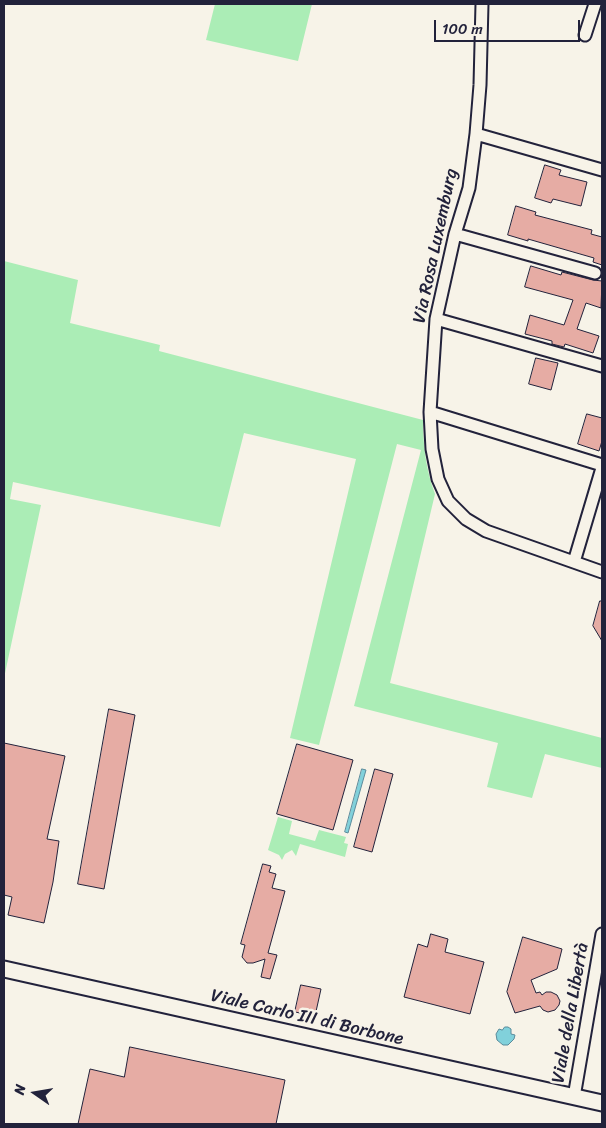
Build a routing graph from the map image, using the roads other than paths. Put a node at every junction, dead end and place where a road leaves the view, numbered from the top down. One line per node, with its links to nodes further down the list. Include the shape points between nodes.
1 (482, 4): 4 (street, Via Rosa Luxemburg)
2 (596, 4): 3 (street)
3 (585, 35)
4 (476, 134): 5 (street); 6 (street, Via Rosa Luxemburg, via 469,188)
5 (602, 170)
6 (456, 234): 7 (street); 8 (street, Via Rosa Luxemburg)
7 (594, 274)
8 (436, 319): 9 (street); 10 (street, Via Rosa Luxemburg)
9 (602, 366)
10 (430, 412): 11 (street); 12 (street, Via Rosa Luxemburg, via 438,479 448,501 466,519 486,531)
11 (602, 467): 12 (street)
12 (574, 562): 13 (street, Via Rosa Luxemburg)
13 (602, 572)
14 (602, 934): 16 (street, Viale della Libertà)
15 (4, 969): 16 (main road, Viale Carlo III di Borbone)
16 (574, 1097): 17 (main road, Viale Carlo III di Borbone)
17 (602, 1104)

